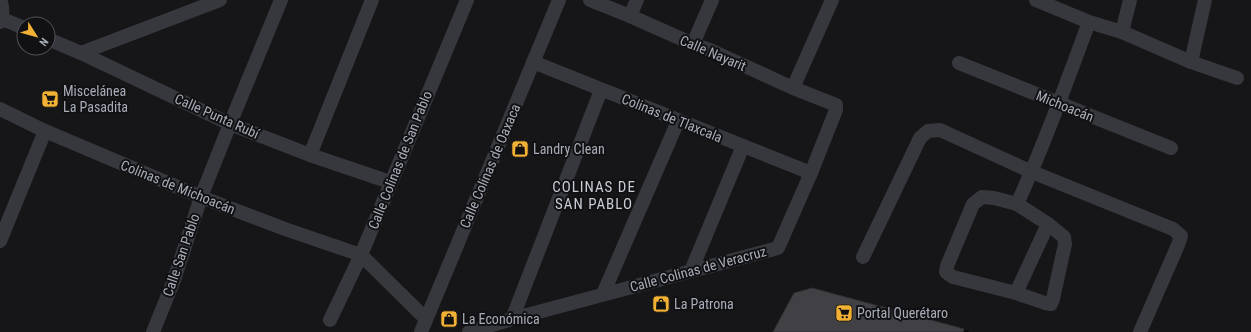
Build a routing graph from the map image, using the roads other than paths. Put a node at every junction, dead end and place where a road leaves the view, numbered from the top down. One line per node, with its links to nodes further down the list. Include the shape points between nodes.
1 (220, 0): 20 (street)
2 (281, 0): 31 (street, Calle San Pablo)
3 (372, 0): 35 (street)
4 (467, 0): 38 (street, Calle Colinas de San Pablo)
5 (559, 0): 21 (street, Calle Colinas de Oaxaca)
6 (590, 0): 14 (street, Calle Nayarit)
7 (637, 0): 14 (street)
8 (712, 0): 19 (street)
9 (832, 0): 25 (street)
10 (1036, 0): 16 (street)
11 (1130, 0): 17 (street)
12 (1205, 0): 22 (street)
13 (3, 11): 15 (street)
14 (630, 16): 19 (street, Calle Nayarit)
15 (16, 22)
16 (1089, 22): 17 (street); 27 (street)
17 (1122, 32): 22 (street)
18 (56, 42): 20 (street, Calle Punta Rubí)
19 (693, 44): 25 (street, Calle Nayarit)
20 (81, 53): 31 (street, Calle Punta Rubí)
21 (533, 62): 26 (street, Colinas de Tlaxcala); 50 (street, Calle Colinas de Oaxaca)
22 (1192, 62): 24 (street)
23 (959, 63): 27 (street, Michoacán)
24 (1237, 78)
25 (793, 88): 28 (street, Calle Nayarit)
26 (601, 90): 30 (street, Colinas de Tlaxcala); 48 (street)
27 (1059, 104): 34 (street, Michoacán); 36 (street)
28 (836, 105): 37 (street, Calle Colinas de Veracruz)
29 (0, 109): 32 (street, Colinas de Michoacán)
30 (678, 121): 33 (street, Colinas de Tlaxcala); 47 (street)
31 (230, 124): 35 (street, Calle Punta Rubí); 39 (street, Calle San Pablo)
32 (46, 130): 39 (street, Colinas de Michoacán); 42 (street)
33 (743, 146): 37 (street, Colinas de Tlaxcala); 45 (street)
34 (1171, 148)
35 (310, 156): 38 (street, Calle Punta Rubí)
36 (1032, 172): 40 (street); 44 (street, via 940,130 928,131 920,138); 53 (street, via 1173,230 1181,236)
37 (811, 173): 45 (street, Calle Colinas de Veracruz, via 778,248)
38 (390, 182): 43 (street, Calle Colinas de San Pablo)
39 (201, 197): 43 (street, Colinas de Michoacán); 51 (street, Calle San Pablo, via 174,280)
40 (1017, 204): 41 (street); 46 (street, via 982,197 972,204 946,272 953,277)
41 (1048, 224): 46 (street); 46 (street, via 1064,237 1065,244 1051,304)
42 (0, 242)
43 (361, 255): 49 (street, Calle Colinas de San Pablo); 50 (street)
44 (863, 257)
45 (691, 271): 47 (street, Calle Colinas de Veracruz)
46 (1016, 293)
47 (603, 294): 48 (street, Calle Colinas de Veracruz)
48 (512, 319): 52 (street, Calle Colinas de Veracruz)
49 (330, 320)
50 (423, 326)
51 (153, 332)
52 (469, 332)
53 (1140, 332)

